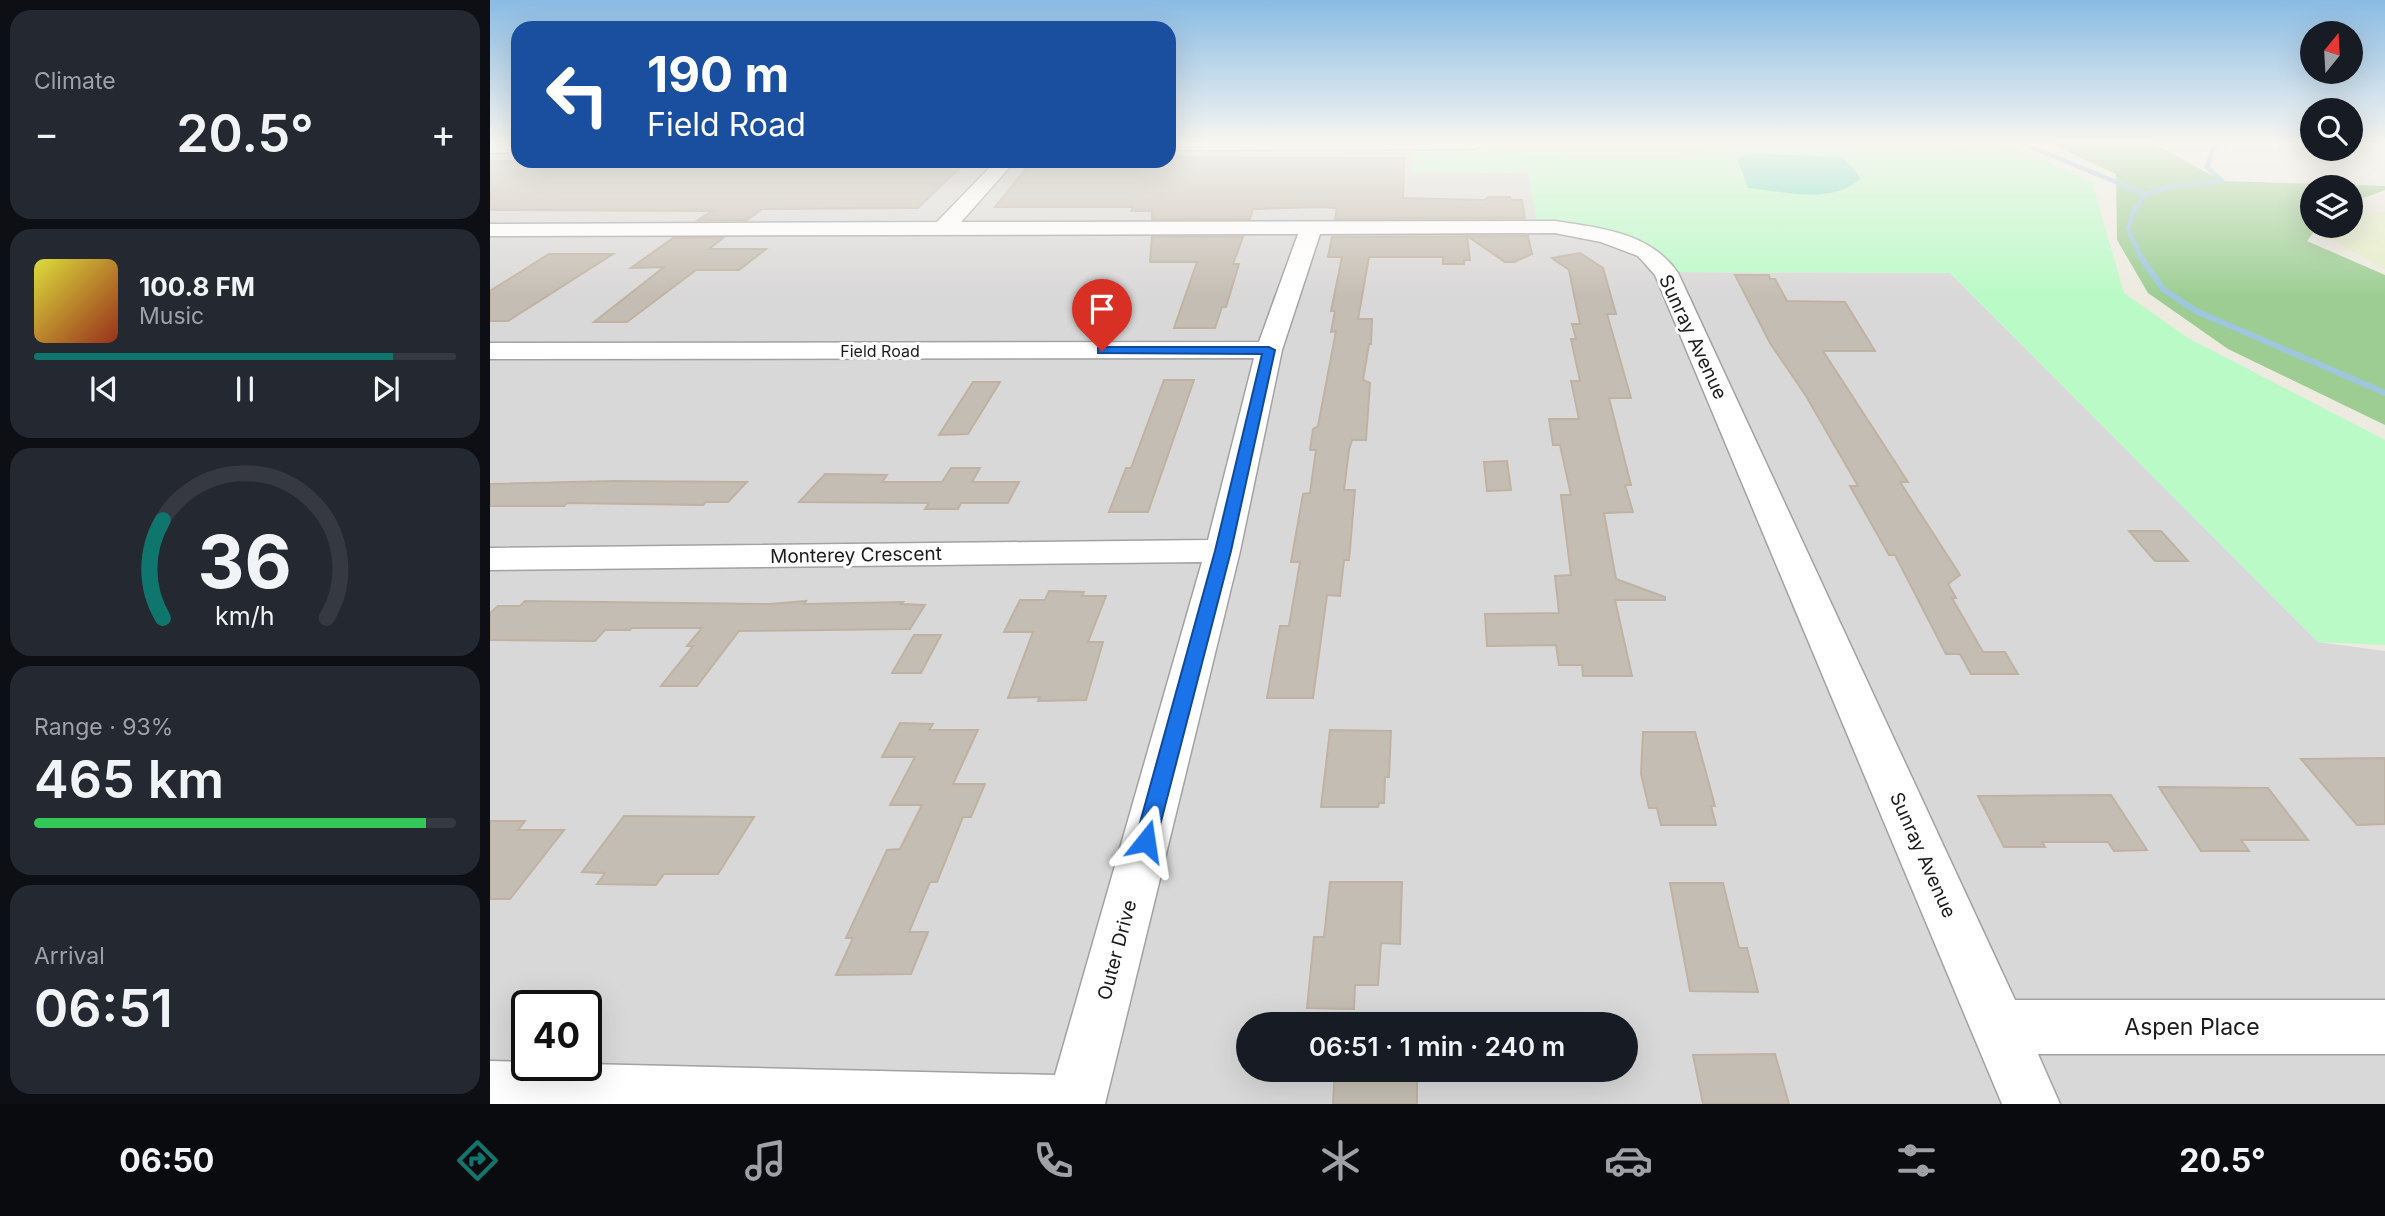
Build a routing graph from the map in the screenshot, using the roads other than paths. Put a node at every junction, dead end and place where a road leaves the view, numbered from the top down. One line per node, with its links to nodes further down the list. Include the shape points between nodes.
1 (976, 194): 3 (street)
2 (1311, 228): 3 (street, Sunray Avenue); 5 (street, Outer Drive); 9 (street, Sunray Avenue, via 1555,227 1606,236 1646,251 1666,273)
3 (943, 229): 4 (street, Sunray Avenue)
4 (490, 230)
5 (1269, 350): 6 (street, Field Road); 7 (street, Outer Drive)
6 (490, 351)
7 (1223, 551): 8 (street, Monterey Crescent); 12 (street, Outer Drive)
8 (490, 559)
9 (1999, 1027): 10 (street, Aspen Place); 13 (street, Sunray Avenue)
10 (2385, 1027)
11 (490, 1090): 12 (street)
12 (1074, 1104)
13 (2031, 1104)

